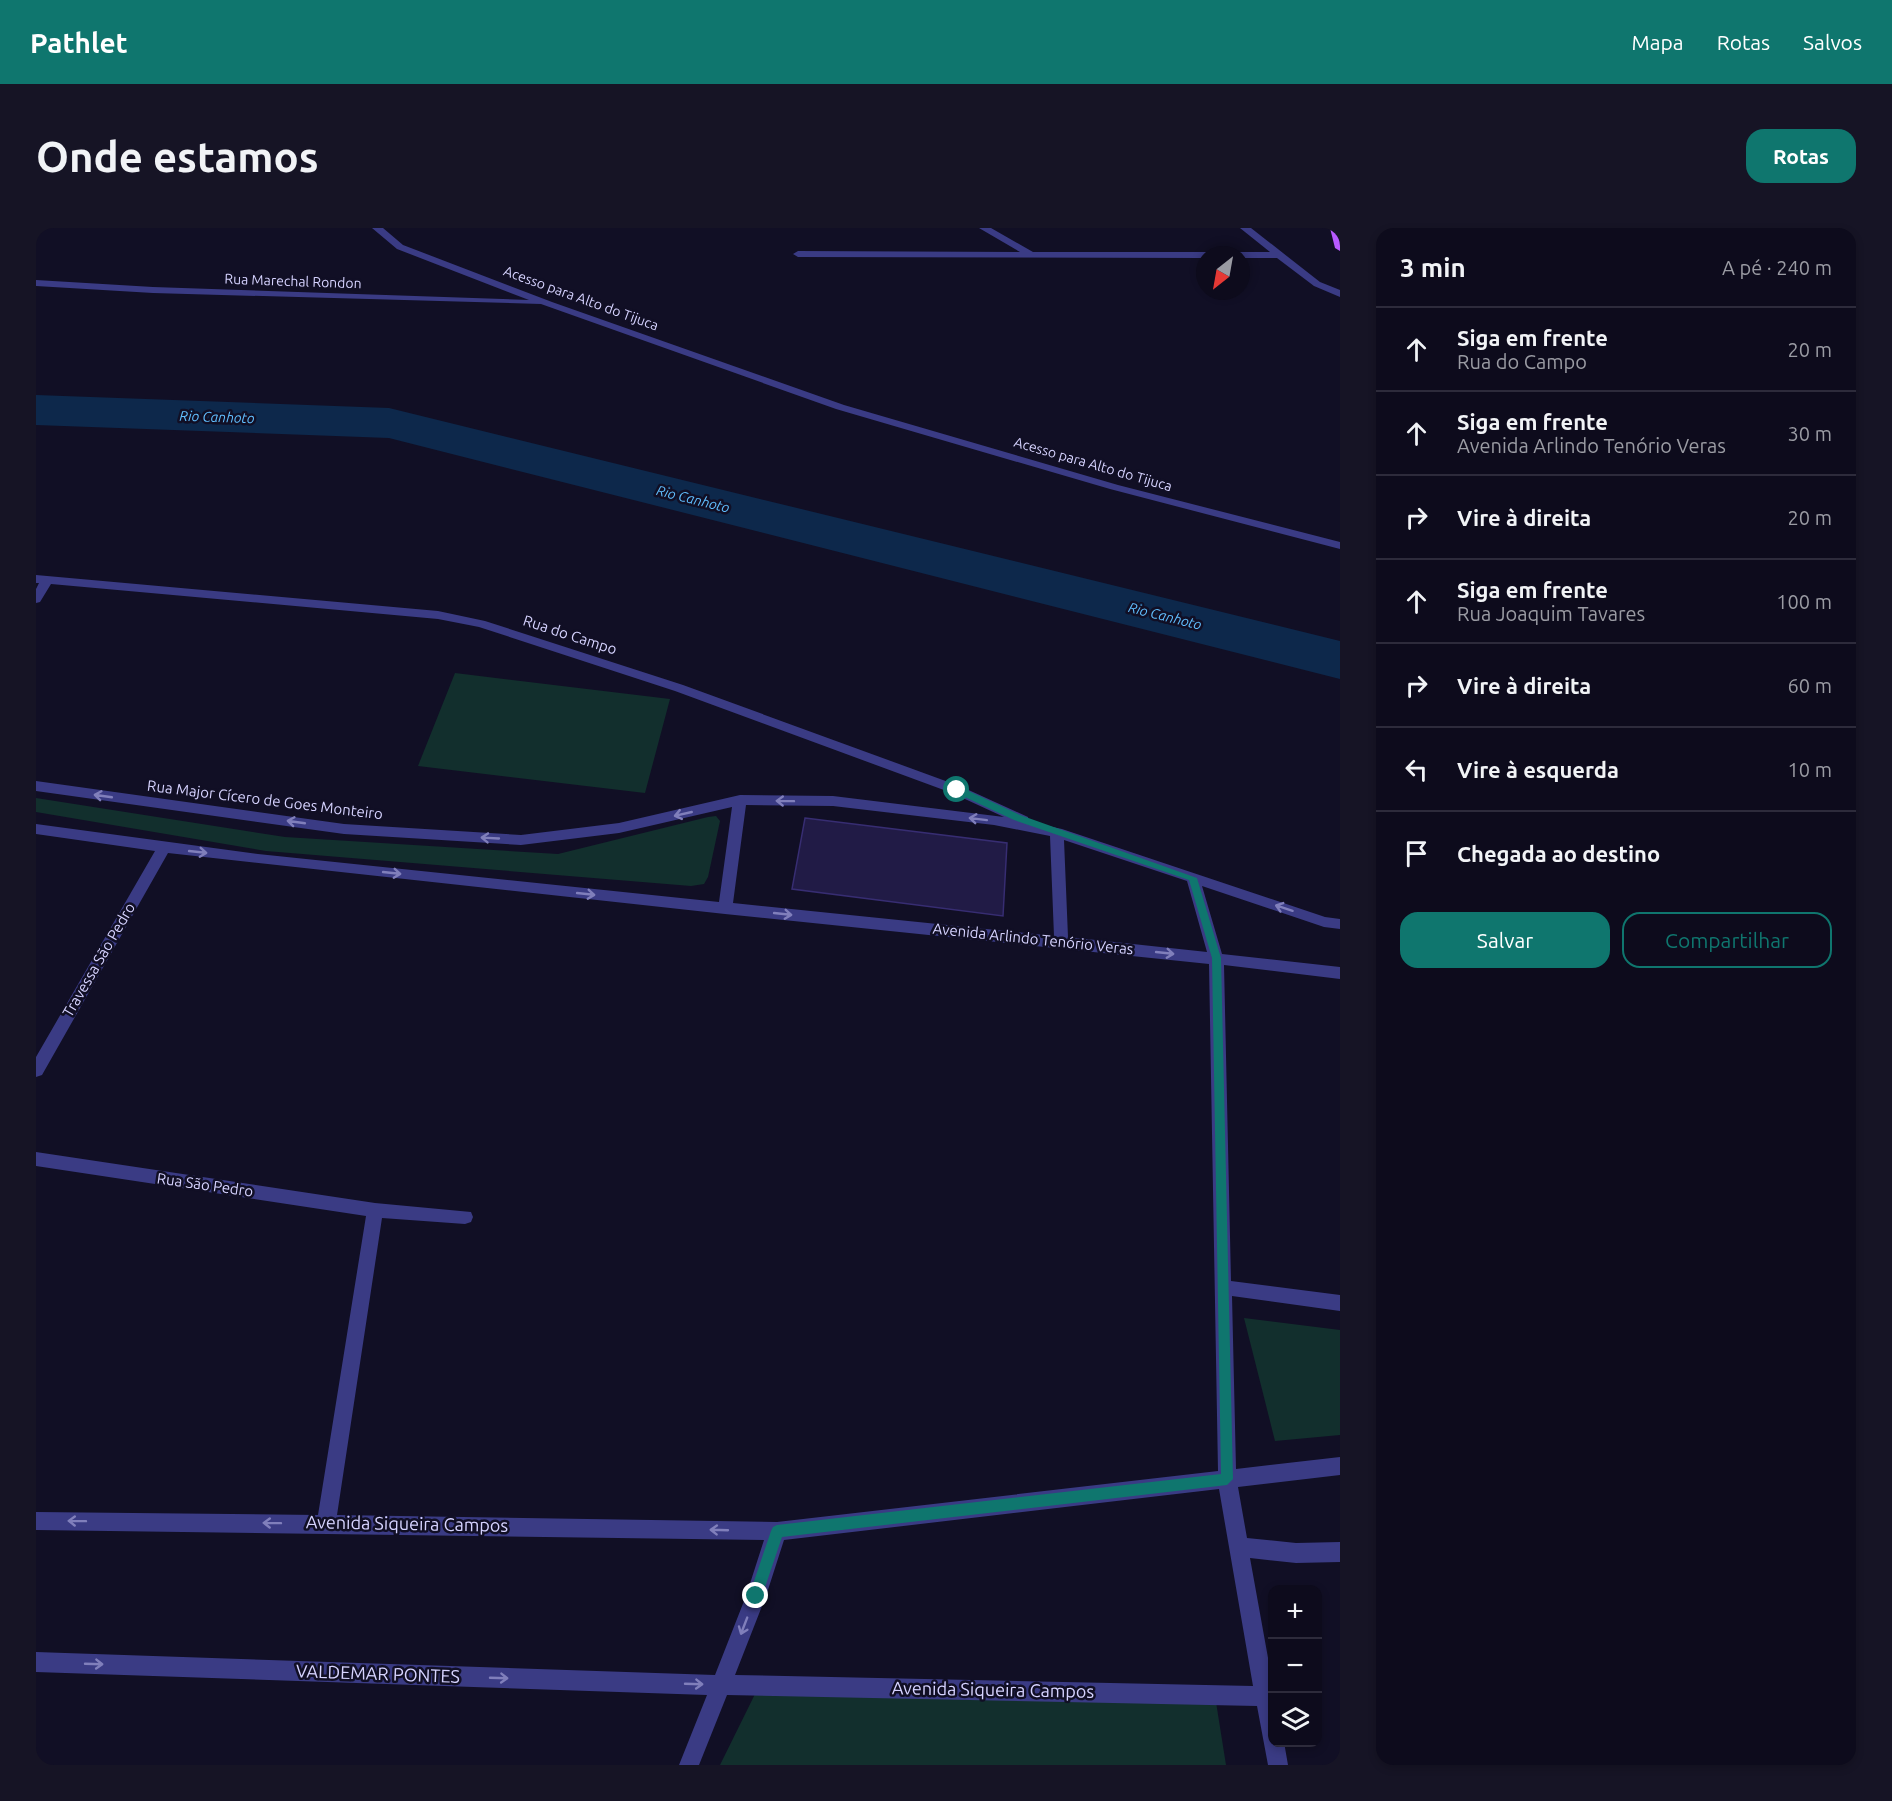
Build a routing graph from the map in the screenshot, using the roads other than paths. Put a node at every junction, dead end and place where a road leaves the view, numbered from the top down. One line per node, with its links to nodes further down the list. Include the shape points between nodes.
1 (377, 228): 11 (street, Acesso para Alto do Tijuca, via 400,247)
2 (984, 228): 7 (street)
3 (1245, 228): 8 (street)
4 (1335, 228): 5 (main road)
5 (1340, 248)
6 (798, 254): 7 (street)
7 (1032, 254): 8 (street)
8 (1278, 255): 10 (street, via 1317,284)
9 (36, 283): 11 (street, Rua Marechal Rondon)
10 (1340, 294)
11 (549, 304): 12 (street, Acesso para Alto do Tijuca, via 840,407 1114,487)
12 (1340, 546)
13 (42, 579): 14 (street); 18 (street, Rua do Campo, via 438,615 481,624 679,688)
14 (36, 599)
15 (36, 786): 16 (street, Rua Major Cícero de Goes Monteiro, one-way to 15, via 619,828 521,840 344,829)
16 (740, 800): 18 (street, one-way to 16, via 833,801); 21 (street)
17 (36, 829): 19 (street)
18 (1057, 831): 20 (street); 23 (street)
19 (163, 849): 21 (street, one-way to 21); 26 (street, Travessa São Pedro)
20 (1192, 878): 22 (street, one-way to 20); 24 (street)
21 (725, 909): 23 (street, Avenida Arlindo Tenório Veras, one-way to 23)
22 (1340, 924)
23 (1061, 941): 24 (street, Avenida Arlindo Tenório Veras, one-way to 24)
24 (1216, 958): 25 (street, Avenida Arlindo Tenório Veras); 30 (street)
25 (1340, 973)
26 (36, 1071)
27 (36, 1159): 28 (street, Rua São Pedro)
28 (375, 1210): 29 (street, Rua São Pedro); 35 (street)
29 (465, 1218)
30 (1222, 1287): 31 (street); 33 (street)
31 (1340, 1303)
32 (1340, 1466): 33 (street, Avenida Siqueira Campos)
33 (1227, 1479): 36 (street, Avenida Siqueira Campos); 37 (street)
34 (36, 1521): 35 (street, Avenida Siqueira Campos, one-way to 34)
35 (326, 1523): 36 (street, Avenida Siqueira Campos, one-way to 35)
36 (777, 1531): 40 (street, one-way to 40)
37 (1239, 1547): 38 (street, via 1296,1553); 41 (street)
38 (1340, 1552)
39 (36, 1662): 40 (street, VALDEMAR PONTES, one-way to 40)
40 (721, 1685): 41 (street, Avenida Siqueira Campos); 44 (street)
41 (1265, 1696): 42 (street)
42 (1268, 1713)
43 (1275, 1747): 45 (street)
44 (689, 1765)
45 (1278, 1765)

